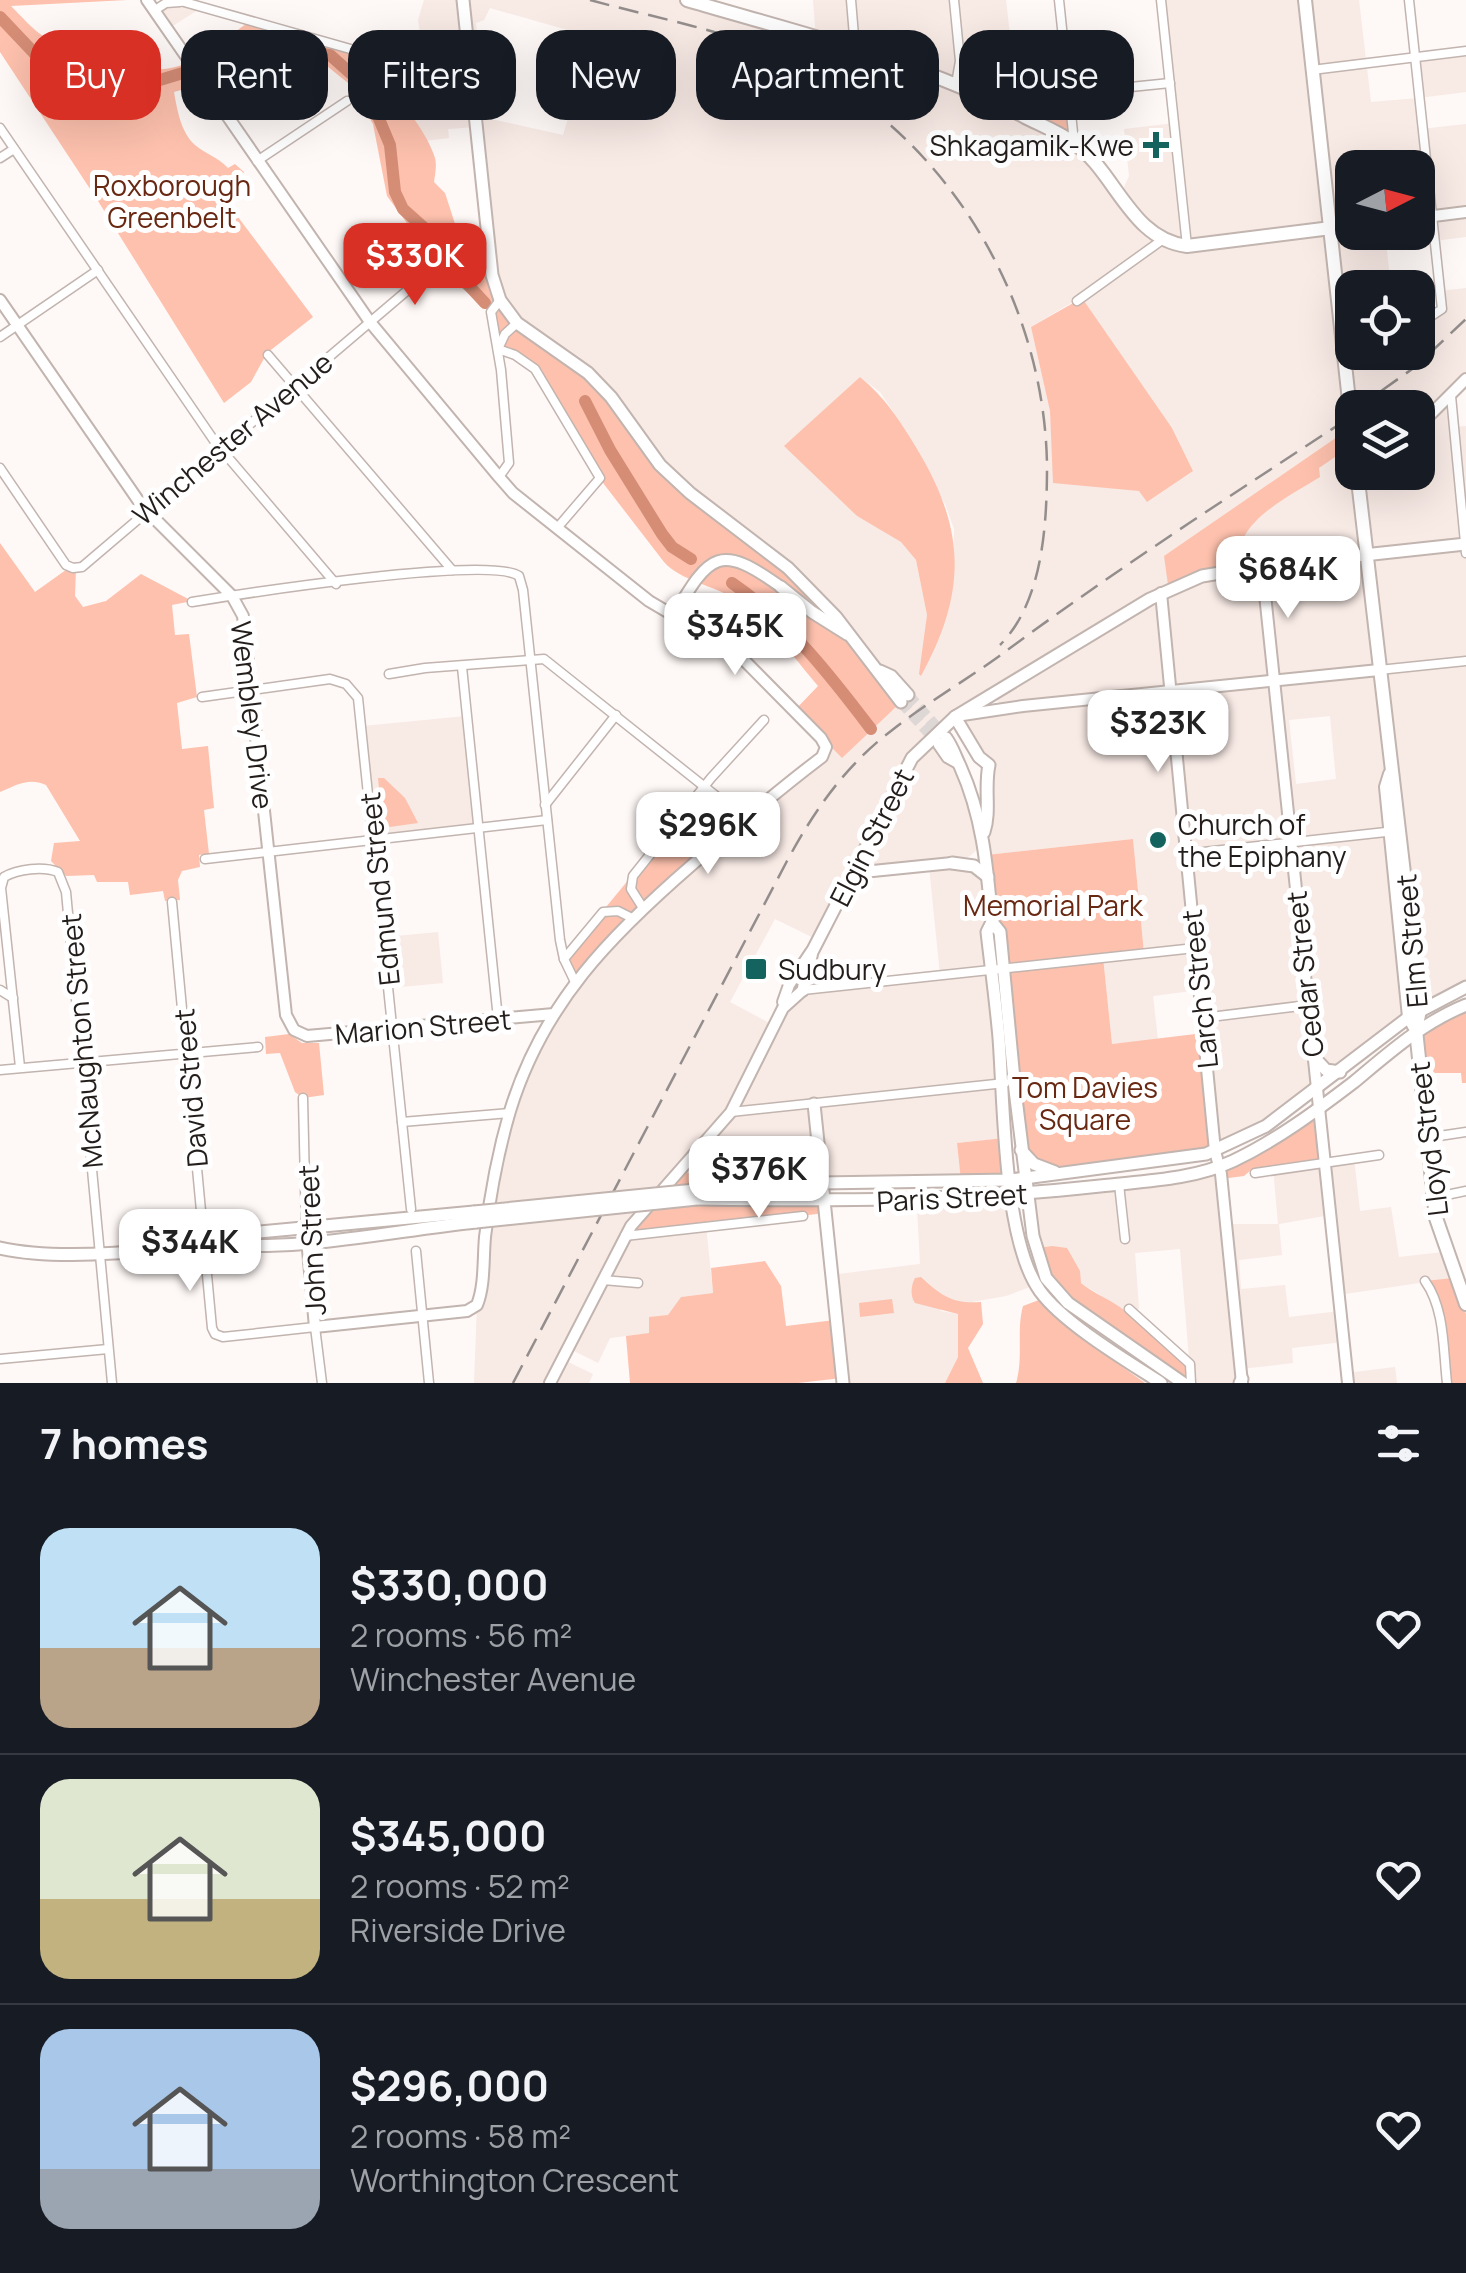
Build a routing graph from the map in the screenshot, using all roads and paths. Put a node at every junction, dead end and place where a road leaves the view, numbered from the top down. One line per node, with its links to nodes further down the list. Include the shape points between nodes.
1 (463, 0): 11 (main road)
2 (687, 0): 12 (main road)
3 (851, 0): 13 (street)
4 (954, 0): 21 (street)
5 (1059, 0): 14 (street)
6 (1162, 0): 20 (street)
7 (1305, 0): 18 (main road)
8 (1409, 0): 17 (street)
9 (178, 1): 10 (street); 15 (street)
10 (151, 5): 33 (street)
11 (466, 30)
12 (792, 30)
13 (854, 30)
14 (1062, 30)
15 (348, 49)
16 (1466, 51): 17 (street)
17 (1415, 57): 18 (street); 31 (street)
18 (1312, 70): 36 (main road)
19 (939, 78): 21 (main road)
20 (1170, 82): 23 (street); 39 (street)
21 (956, 84): 22 (main road)
22 (959, 85)
23 (1134, 86)
24 (346, 101): 33 (street)
25 (476, 120): 45 (main road)
26 (1032, 120): 29 (main road)
27 (1072, 120): 29 (street)
28 (0, 128): 30 (street)
29 (1074, 142): 38 (main road)
30 (14, 148): 32 (street); 42 (street)
31 (1424, 150)
32 (0, 158)
33 (257, 161): 48 (street)
34 (1466, 212): 35 (street)
35 (1435, 215)
36 (1330, 228): 37 (street); 39 (main road); 43 (main road)
37 (1335, 228)
38 (1162, 240): 39 (main road); 46 (street)
39 (1187, 246)
40 (1434, 250): 47 (street, via 1442,309)
41 (436, 266): 48 (street, Winchester Avenue)
42 (98, 270): 50 (street); 58 (street)
43 (1336, 270)
44 (0, 300): 50 (street, Wembley Drive)
45 (500, 300): 49 (main road); 52 (street, via 491,312)
46 (1077, 300)
47 (1435, 313)
48 (370, 322): 55 (street, Winchester Avenue); 60 (street)
49 (517, 323): 52 (street); 71 (main road, via 588,373 660,465)
50 (17, 325): 51 (street); 62 (street, Wembley Drive)
51 (0, 337)
52 (498, 349): 60 (street, via 510,462); 63 (street, via 535,369 600,478)
53 (268, 355): 55 (street)
54 (1466, 379): 56 (street)
55 (294, 386): 58 (street, Winchester Avenue); 68 (street)
56 (1451, 396): 57 (street); 64 (street)
57 (1435, 411)
58 (220, 448): 62 (street, Winchester Avenue); 69 (street)
59 (0, 468): 62 (street, Winchester Avenue, via 73,568)
60 (499, 478): 63 (street)
61 (1359, 490): 66 (main road, Elm Street)
62 (146, 510): 73 (street, Wembley Drive)
63 (558, 527): 75 (street)
64 (1466, 544): 65 (street); 66 (main road, Elgin Street)
65 (1466, 553)
66 (1366, 556): 67 (main road, Elgin Street); 80 (main road, Elm Street)
67 (1262, 566): 72 (main road, Elgin Street, via 1202,576); 82 (street, Cedar Street)
68 (452, 570): 69 (street); 77 (street, via 519,576)
69 (336, 584): 73 (street)
70 (782, 587): 71 (main road); 75 (street, via 743,561 718,561 696,578); 76 (main road)
71 (810, 590): 76 (main road)
72 (1161, 594): 84 (street, Larch Street); 85 (main road, Elgin Street)
73 (232, 596): 74 (street); 83 (street, Wembley Drive, via 244,621)
74 (192, 602)
75 (674, 615): 95 (street, via 737,653 825,744 822,757)
76 (851, 636): 87 (main road, via 884,682)
77 (530, 660): 79 (street); 89 (street, via 548,660); 94 (street)
78 (1466, 661): 80 (street)
79 (462, 667): 81 (street); 97 (street)
80 (1379, 670): 82 (street); 98 (main road, Elm Street)
81 (389, 674)
82 (1274, 682): 84 (street); 101 (street, Cedar Street)
83 (253, 690): 86 (street); 99 (street, Edmund Street, via 330,679 353,690); 102 (street, Wembley Drive)
84 (1170, 692): 88 (street); 103 (street, Larch Street)
85 (990, 694): 88 (street); 90 (main road, Elgin Street)
86 (202, 697)
87 (905, 698)
88 (1004, 708): 90 (street)
89 (616, 715): 93 (street); 94 (street)
90 (955, 717): 100 (main road, via 989,766); 106 (main road, Elgin Street, via 915,753)
91 (764, 720): 93 (street)
92 (942, 741): 100 (main road, via 956,751)
93 (704, 787): 95 (street); 109 (street, via 630,881)
94 (545, 805): 96 (street)
95 (744, 819): 109 (street)
96 (547, 820): 97 (street); 113 (street)
97 (478, 828): 99 (street); 125 (street)
98 (1395, 831): 101 (street); 126 (main road, Elm Street)
99 (374, 838): 102 (street); 127 (street, Edmund Street)
100 (984, 840): 105 (main road); 107 (main road)
101 (1290, 843): 103 (street); 120 (street, Cedar Street)
102 (269, 849): 104 (street); 128 (street, Wembley Drive, via 286,1016)
103 (1185, 854): 111 (street, Larch Street)
104 (205, 859)
105 (952, 863): 106 (street); 107 (main road, via 974,866)
106 (853, 873): 112 (main road, Elgin Street)
107 (988, 878): 114 (main road, via 992,922 1000,932)
108 (172, 902): 130 (street, David Street)
109 (643, 908): 110 (street)
110 (632, 918): 113 (street, via 603,912); 115 (street)
111 (1195, 948): 114 (street); 124 (street, Larch Street)
112 (812, 952): 118 (main road, Elgin Street); 122 (street)
113 (564, 959): 115 (street)
114 (998, 968): 118 (street); 138 (main road)
115 (576, 982): 123 (street)
116 (1466, 987): 126 (main road)
117 (0, 990): 119 (street)
118 (803, 990): 122 (street)
119 (12, 998): 133 (street, McNaughton Street, via 4,877 51,869 66,892); 134 (street)
120 (1308, 1005): 124 (street); 132 (street, Cedar Street)
121 (1466, 1005): 126 (main road)
122 (783, 1008): 143 (street)
123 (554, 1014): 125 (street, Marion Street); 144 (street)
124 (1202, 1018): 149 (street, Larch Street)
125 (498, 1019): 127 (street, Marion Street)
126 (1415, 1019): 131 (main road, Paris Street); 135 (main road, Lloyd Street); 137 (main road, Paris Street)
127 (394, 1028): 128 (street, Marion Street, via 307,1036); 145 (street, Edmund Street)
128 (294, 1030)
129 (258, 1046): 130 (street)
130 (187, 1051): 133 (street); 172 (street, David Street)
131 (1387, 1054): 135 (main road, via 1403,1052); 142 (main road, Paris Street)
132 (1313, 1056): 137 (main road, via 1326,1070); 139 (street, Cedar Street)
133 (83, 1062): 134 (street); 175 (street, McNaughton Street)
134 (20, 1067): 136 (street)
135 (1419, 1067): 147 (main road, Lloyd Street)
136 (0, 1070)
137 (1340, 1072): 139 (main road, Paris Street)
138 (1007, 1082): 141 (street); 148 (main road); 156 (main road)
139 (1317, 1090): 142 (street, Cedar Street); 149 (main road, Paris Street)
140 (303, 1098): 169 (street, John Street)
141 (814, 1104): 143 (street); 157 (main road)
142 (1319, 1108): 151 (street, Cedar Street); 152 (main road, Paris Street)
143 (731, 1112): 170 (street)
144 (510, 1113): 145 (street); 181 (street, via 477,1305)
145 (402, 1122): 166 (street, Edmund Street)
146 (1466, 1132): 147 (street)
147 (1425, 1138): 164 (main road, Lloyd Street)
148 (1021, 1150): 153 (main road, via 1034,1164); 155 (main road)
149 (1215, 1151): 152 (street, Larch Street); 153 (main road, Paris Street)
150 (1379, 1155): 151 (street)
151 (1324, 1163): 154 (street); 194 (street, Cedar Street)
152 (1219, 1166): 158 (main road, Paris Street); 185 (street, Larch Street)
153 (1059, 1173): 155 (main road, Paris Street)
154 (1255, 1173)
155 (1024, 1178): 156 (main road, Paris Street); 160 (main road)
156 (1010, 1180): 157 (main road, Paris Street); 162 (main road)
157 (820, 1183): 161 (main road, Paris Street); 165 (main road)
158 (1119, 1184): 160 (main road, Paris Street); 171 (street)
159 (1466, 1191): 164 (street)
160 (1026, 1194): 162 (main road, Paris Street); 192 (main road, via 1040,1263 1056,1292)
161 (696, 1195): 165 (main road, Paris Street); 169 (main road, Paris Street, bridge)
162 (1012, 1196): 163 (main road, Paris Street); 168 (main road)
163 (986, 1197): 165 (main road, Paris Street); 168 (main road)
164 (1432, 1198): 179 (main road, Lloyd Street)
165 (822, 1200): 190 (main road)
166 (411, 1209)
167 (803, 1216): 170 (street)
168 (1016, 1219): 191 (main road, via 1027,1266 1054,1308)
169 (307, 1235): 172 (main road, Paris Street, via 254,1245); 182 (street, John Street)
170 (625, 1236): 176 (street)
171 (1125, 1239)
172 (204, 1242): 175 (main road, Paris Street); 182 (street, David Street, via 215,1334)
173 (0, 1248): 175 (main road, Paris Street, via 54,1256)
174 (416, 1250): 181 (street)
175 (101, 1252): 183 (street, McNaughton Street)
176 (603, 1280): 178 (street); 189 (street)
177 (1425, 1280): 195 (street, via 1439,1313)
178 (638, 1283)
179 (1466, 1304)
180 (1129, 1308): 193 (street, via 1190,1364)
181 (422, 1315): 182 (street); 188 (street)
182 (315, 1327): 187 (street, John Street)
183 (108, 1349): 184 (street); 186 (street, McNaughton Street)
184 (0, 1359)
185 (1241, 1382)
186 (112, 1383)
187 (322, 1383)
188 (429, 1383)
189 (550, 1383)
190 (843, 1383)
191 (1161, 1383)
192 (1182, 1383)
193 (1190, 1383)
194 (1348, 1383)
195 (1447, 1383)

